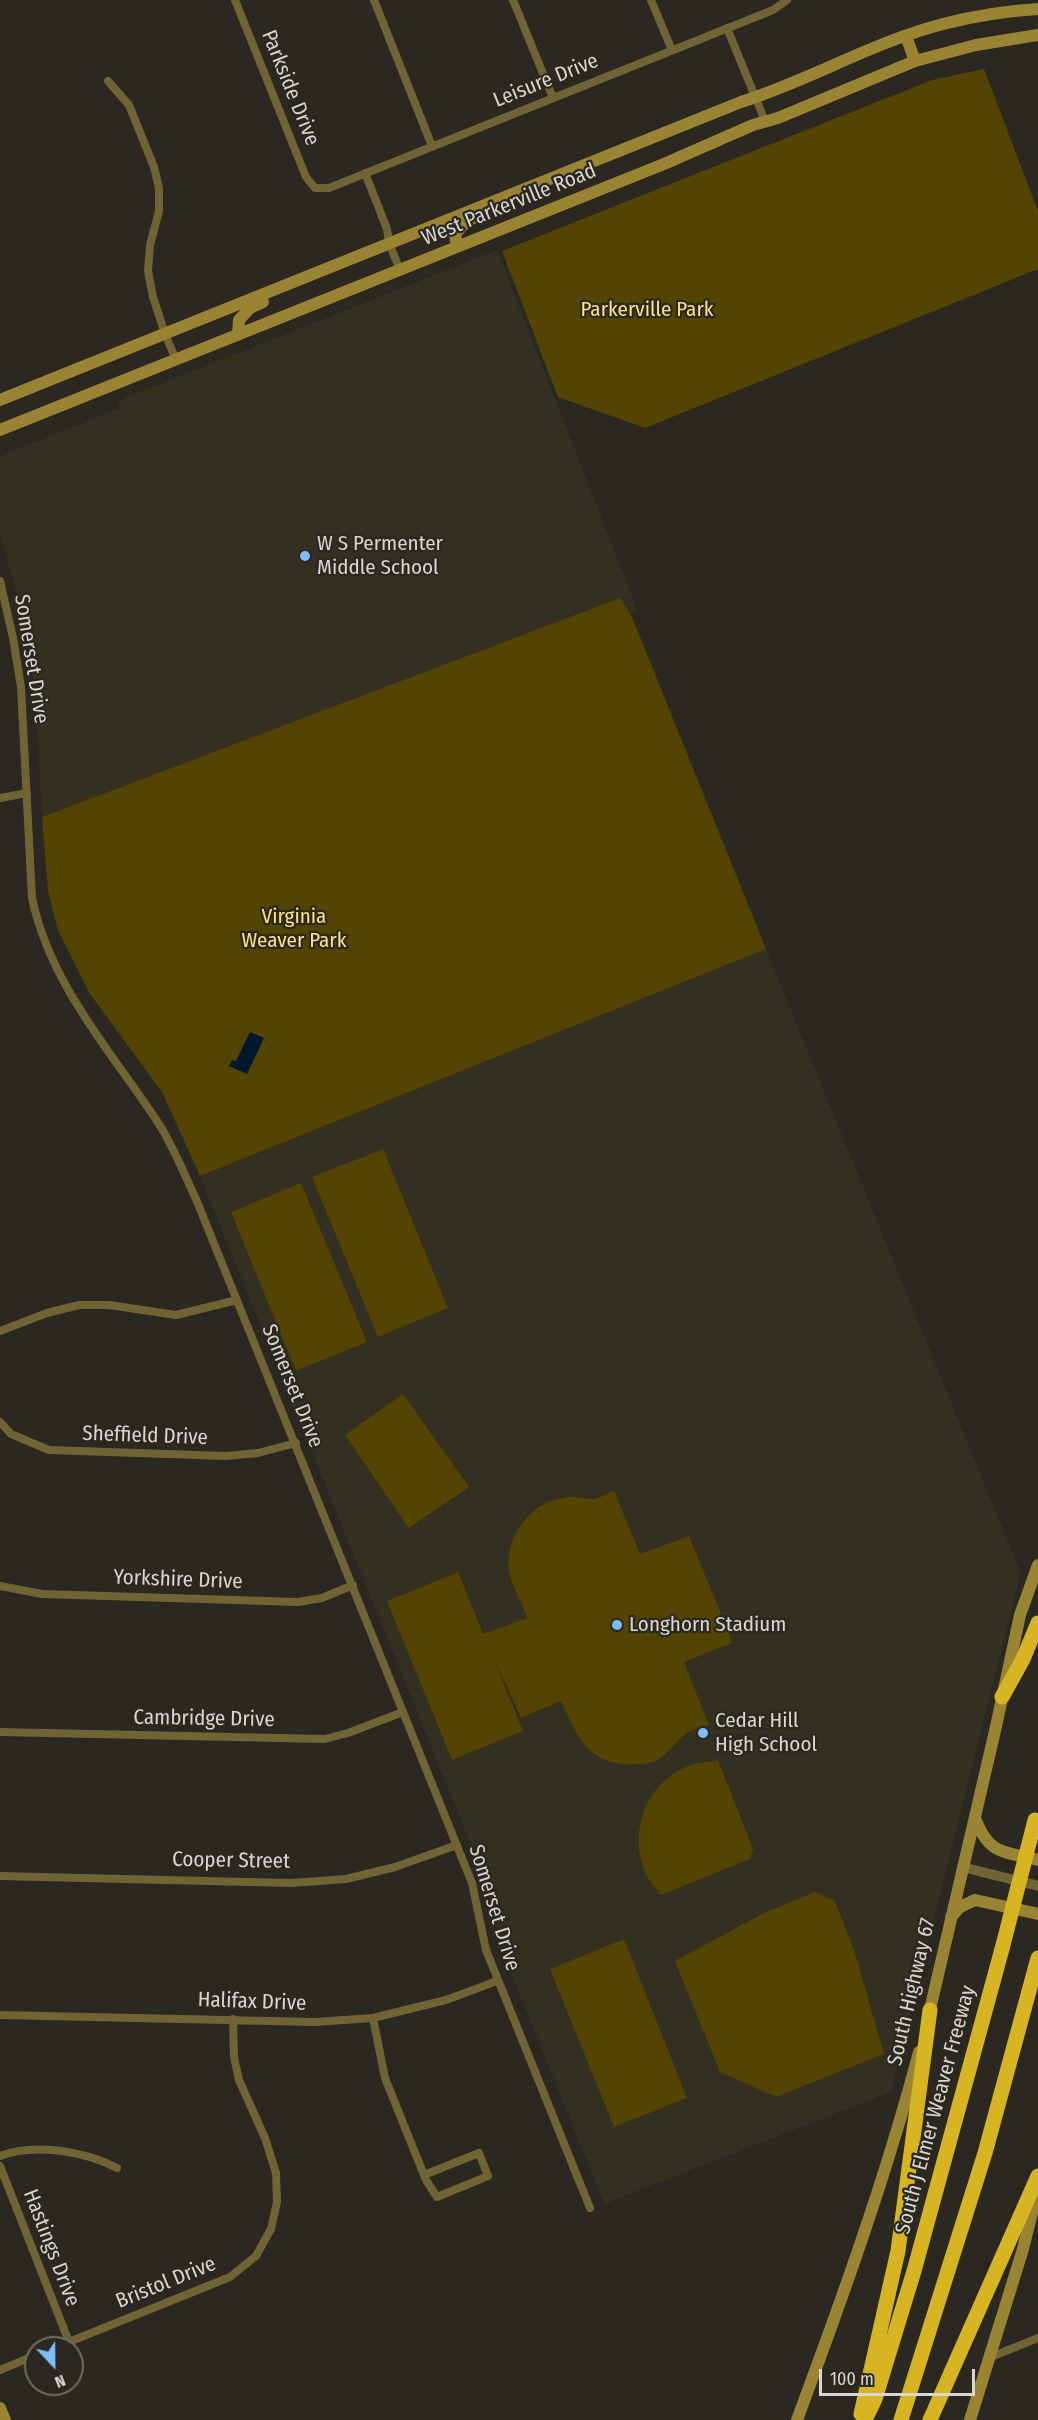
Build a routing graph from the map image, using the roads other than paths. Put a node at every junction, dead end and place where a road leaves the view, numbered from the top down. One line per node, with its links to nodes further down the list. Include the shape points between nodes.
1 (235, 0): 19 (street, Parkside Drive, via 306,177)
2 (374, 0): 16 (street)
3 (513, 0): 13 (street)
4 (651, 0): 10 (street)
5 (787, 0): 7 (street, Leisure Drive, via 773,10)
6 (1038, 9): 9 (main road, West Parkerville Road, via 980,15)
7 (727, 28): 10 (street, Leisure Drive); 14 (street)
8 (1038, 35): 11 (main road, West Parkerville Road, via 976,45)
9 (906, 36): 11 (main road); 14 (main road, West Parkerville Road)
10 (672, 50): 13 (street, Leisure Drive)
11 (915, 61): 15 (main road, West Parkerville Road)
12 (108, 81): 24 (street, via 129,105 159,188 159,211 148,271)
13 (552, 98): 16 (street, Leisure Drive)
14 (755, 98): 15 (street); 18 (main road, West Parkerville Road)
15 (765, 122): 21 (main road, West Parkerville Road)
16 (432, 146): 17 (street, Leisure Drive)
17 (365, 173): 19 (street, Leisure Drive, via 329,188); 20 (street)
18 (530, 187): 20 (main road, West Parkerville Road); 21 (main road, via 465,223 455,234)
19 (315, 188)
20 (389, 243): 22 (street); 23 (main road, West Parkerville Road)
21 (457, 247): 22 (main road, West Parkerville Road)
22 (400, 270): 25 (main road, West Parkerville Road)
23 (320, 271): 24 (main road, West Parkerville Road); 25 (main road, via 250,308 239,320)
24 (165, 334): 26 (street); 27 (main road, West Parkerville Road)
25 (238, 335): 26 (main road, West Parkerville Road)
26 (176, 360): 28 (main road, West Parkerville Road)
27 (0, 400)
28 (0, 430)
29 (0, 580): 30 (street, Somerset Drive, via 21,687)
30 (27, 793): 31 (street); 32 (street, Somerset Drive, via 32,898 48,953 72,998 159,1125 196,1199)
31 (0, 798)
32 (237, 1300): 33 (street, via 176,1315 109,1305 79,1305); 35 (street, Somerset Drive)
33 (0, 1331)
34 (0, 1422): 35 (street, Sheffield Drive, via 11,1434 49,1450 226,1456)
35 (296, 1443): 37 (street, Somerset Drive)
36 (1038, 1565): 40 (main road, South Highway 67, via 1020,1615)
37 (353, 1585): 38 (street, Yorkshire Drive, via 322,1598 298,1602 42,1594); 41 (street, Somerset Drive)
38 (0, 1586)
39 (1038, 1623): 40 (highway)
40 (1002, 1697): 44 (main road, South Highway 67)
41 (403, 1712): 42 (street, Cambridge Drive, via 326,1739); 45 (street, Somerset Drive)
42 (0, 1732)
43 (1037, 1814): 75 (highway, South J Elmer Weaver Freeway, bridge, via 914,2271)
44 (975, 1818): 46 (main road, via 981,1835 992,1847); 47 (main road, South Highway 67)
45 (457, 1845): 48 (street, Cooper Street, via 346,1879 291,1883); 53 (street, Somerset Drive, via 472,1883)
46 (1038, 1860)
47 (963, 1867): 49 (street); 51 (main road, South Highway 67)
48 (0, 1875)
49 (1038, 1886)
50 (1038, 1914): 51 (main road, via 975,1900)
51 (950, 1917): 54 (main road, South Highway 67)
52 (1038, 1958): 76 (highway, via 985,2153)
53 (497, 1982): 56 (street, Halifax Drive, via 446,2000); 64 (street, Somerset Drive)
54 (930, 2010): 73 (main road, South Highway 67, via 861,2246); 74 (highway, via 898,2251)
55 (0, 2015): 57 (street, Halifax Drive)
56 (373, 2018): 57 (street, Halifax Drive, via 315,2022); 61 (street, via 385,2078)
57 (233, 2019): 66 (street, Bristol Drive, via 239,2080 276,2173 278,2202 271,2229 256,2256 230,2277)
58 (0, 2156): 60 (street, via 33,2149 90,2156)
59 (0, 2166): 65 (street, Hastings Drive)
60 (117, 2168)
61 (424, 2175): 61 (street, via 479,2153 488,2176 437,2197)
62 (1038, 2176): 77 (highway)
63 (1038, 2188): 68 (main road)
64 (590, 2208)
65 (67, 2336)
66 (84, 2336)
67 (1038, 2338): 68 (street)
68 (991, 2357): 78 (main road)
69 (24, 2360): 70 (street)
70 (0, 2370)
71 (0, 2408): 72 (main road)
72 (5, 2420)
73 (798, 2420)
74 (860, 2420)
75 (865, 2420)
76 (901, 2420)
77 (930, 2420)
78 (970, 2420)

